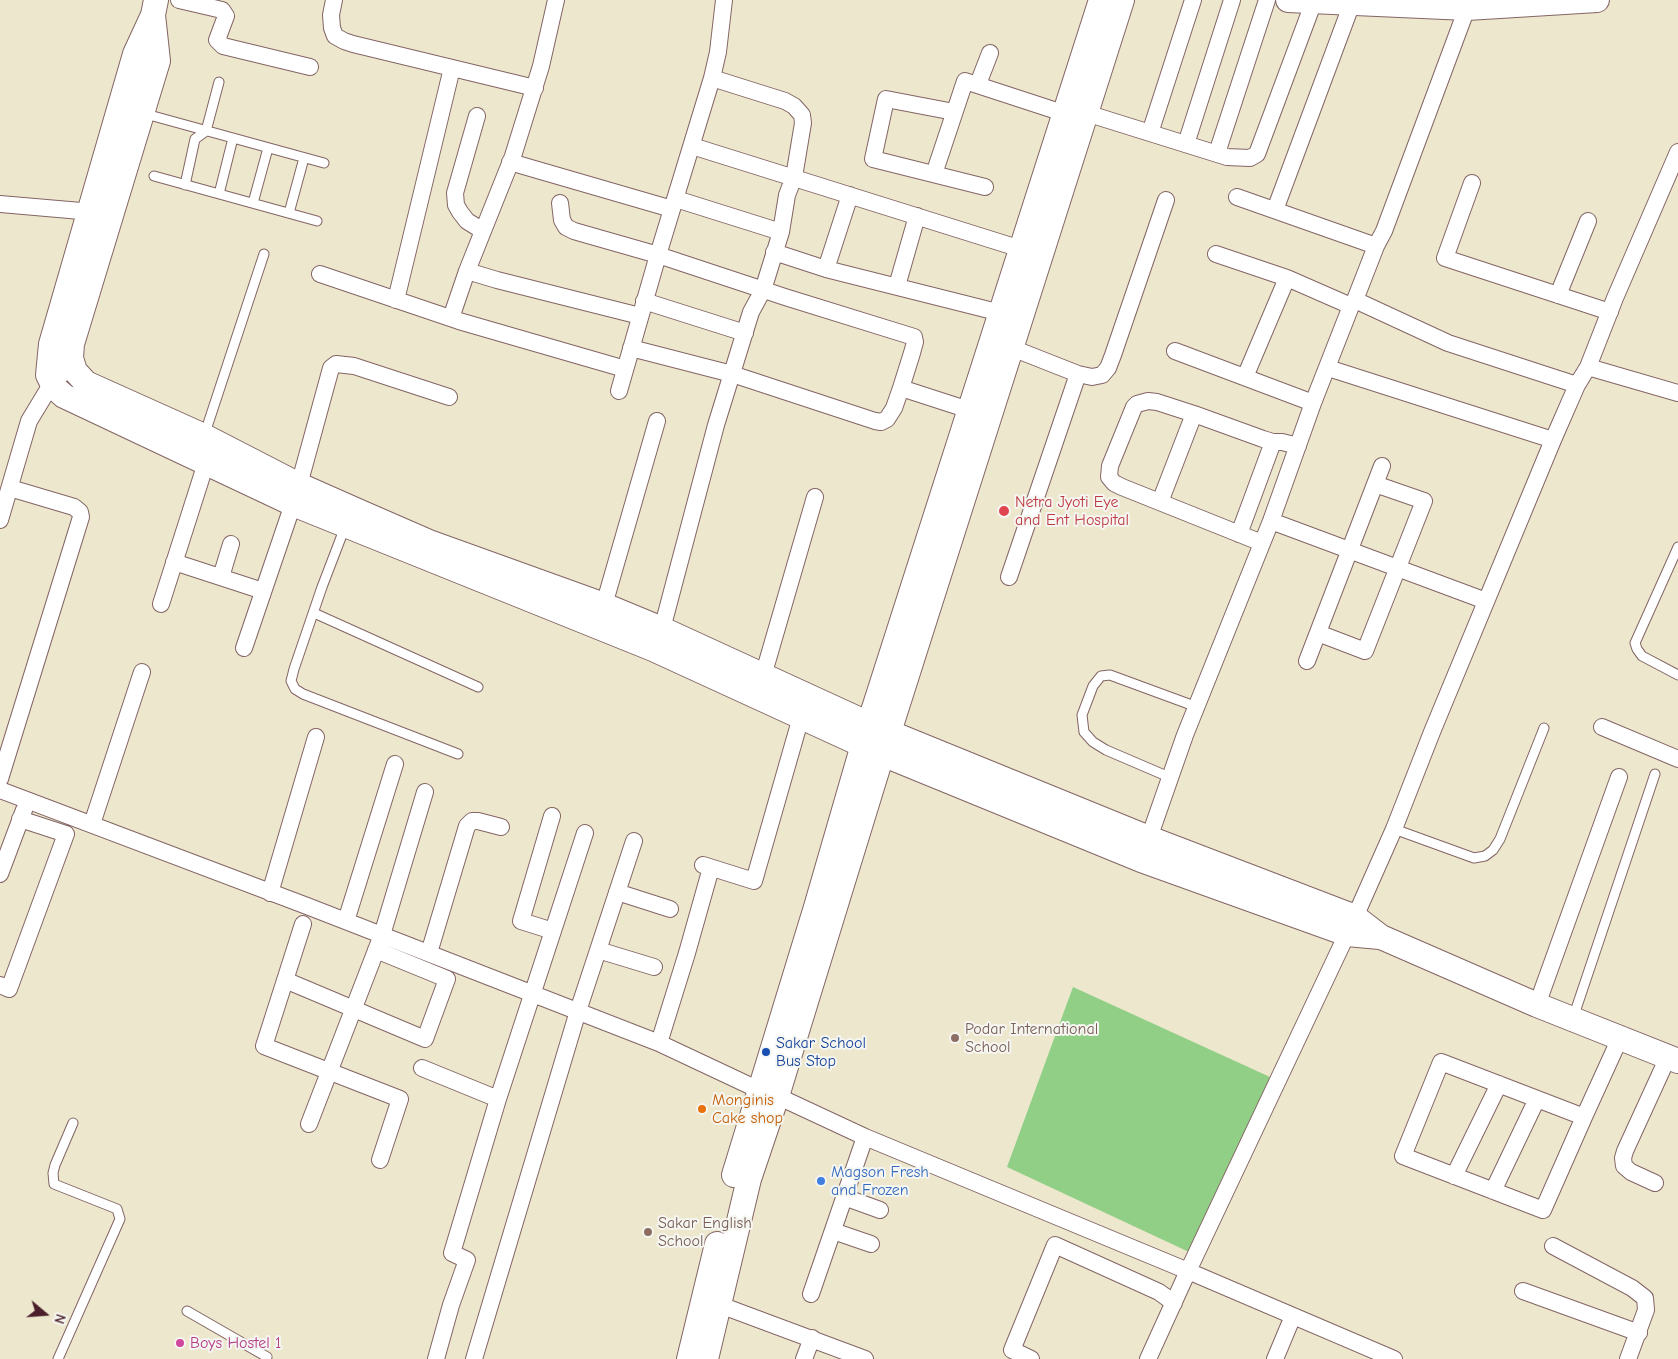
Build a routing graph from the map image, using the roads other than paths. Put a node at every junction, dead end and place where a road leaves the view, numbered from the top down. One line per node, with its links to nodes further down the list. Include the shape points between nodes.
1 (179, 0): 18 (street, via 222,10 226,16 217,40 223,46)
2 (334, 0): 19 (street, via 331,15 335,36 353,44)
3 (556, 0): 23 (street)
4 (724, 0): 20 (street)
5 (1100, 0): 26 (street)
6 (1122, 0): 26 (street)
7 (1194, 0): 29 (street)
8 (1232, 0): 31 (street)
9 (1266, 0): 35 (street)
10 (1288, 0): 12 (street)
11 (1598, 0): 16 (street)
12 (1314, 1): 13 (street); 35 (street, via 1257,154 1241,158)
13 (1352, 3): 14 (street); 53 (street)
14 (1426, 3): 16 (street)
15 (154, 8): 25 (street, via 158,61); 56 (street, via 135,54)
16 (1467, 8): 61 (street)
17 (990, 53): 22 (street)
18 (310, 67)
19 (452, 68): 23 (street); 74 (street)
20 (712, 78): 32 (street); 41 (street, via 785,101 802,114)
21 (219, 82): 28 (lane)
22 (978, 84): 24 (street, via 966,81); 26 (street)
23 (535, 88): 37 (street)
24 (954, 112): 39 (street); 39 (street, via 886,99 874,159)
25 (142, 113): 28 (lane); 56 (street)
26 (1075, 113): 29 (street); 62 (street); 82 (street)
27 (477, 116): 59 (street, via 455,193 460,212)
28 (206, 131): 30 (lane); 43 (lane, via 195,140)
29 (1150, 133): 31 (street)
30 (232, 138): 33 (lane); 45 (lane)
31 (1186, 144): 35 (street)
32 (692, 146): 41 (street); 52 (street)
33 (268, 148): 36 (lane); 49 (lane)
34 (1678, 152): 77 (street)
35 (1217, 153)
36 (304, 158): 38 (lane); 54 (lane)
37 (510, 162): 52 (street); 59 (street)
38 (324, 163)
39 (934, 174): 44 (street)
40 (154, 176): 43 (lane)
41 (794, 177): 46 (street); 60 (street)
42 (1472, 183): 73 (street, via 1445,258)
43 (185, 185): 45 (lane)
44 (985, 188)
45 (219, 194): 49 (lane)
46 (850, 194): 55 (street); 67 (street)
47 (1237, 197): 53 (street)
48 (1166, 200): 89 (street, via 1108,368 1102,375)
49 (253, 203): 54 (lane)
50 (560, 203): 66 (street, via 566,227)
51 (0, 204): 56 (street, via 81,211)
52 (674, 204): 60 (street); 66 (street)
53 (1275, 210): 61 (street)
54 (289, 213): 57 (lane)
55 (917, 216): 62 (street); 71 (street)
56 (99, 218): 84 (street, via 72,344); 91 (street, via 52,344 48,375)
57 (317, 221)
58 (1588, 222): 73 (street)
59 (483, 231): 68 (street)
60 (782, 232): 63 (street)
61 (1376, 246): 75 (street)
62 (1021, 249): 78 (street)
63 (774, 252): 67 (street); 72 (street)
64 (264, 254): 101 (lane)
65 (1216, 254): 70 (street)
66 (658, 255): 72 (street); 76 (street)
67 (826, 269): 71 (street)
68 (468, 271): 76 (street, via 497,280); 79 (street)
69 (320, 274): 74 (street)
70 (1287, 278): 75 (street); 90 (street)
71 (897, 286): 78 (street)
72 (762, 290): 80 (street); 93 (street, via 914,337)
73 (1558, 295): 77 (street)
74 (396, 300): 79 (street)
75 (1353, 303): 87 (street); 92 (street, via 1448,344)
76 (642, 308): 80 (street); 81 (street)
77 (1610, 312): 85 (street)
78 (1001, 313): 98 (street)
79 (451, 318): 86 (street)
80 (744, 333): 88 (street)
81 (631, 348): 86 (street); 88 (street)
82 (1012, 348): 89 (street); 142 (street)
83 (1175, 351): 90 (street)
84 (73, 364): 91 (street); 101 (street, via 86,383)
85 (1588, 367): 92 (street); 95 (street)
86 (625, 368): 94 (street)
87 (1328, 368): 97 (street); 102 (street)
88 (732, 374): 93 (street, via 875,422 887,419); 129 (street)
89 (1078, 374): 123 (street)
90 (1245, 377): 97 (street)
91 (52, 383): 105 (street, via 64,396); 108 (street, via 30,421)
92 (1577, 385): 102 (street)
93 (901, 388): 98 (street)
94 (619, 391)
95 (1678, 393)
96 (449, 397): 109 (street, via 354,366 336,364 331,368)
97 (1313, 403): 104 (street)
98 (969, 410): 142 (street)
99 (1194, 414): 103 (street); 111 (street); 111 (street, via 1157,402 1137,404 1110,466 1109,477 1114,483)
100 (657, 421): 127 (street)
101 (204, 436): 109 (street)
102 (1553, 440): 125 (street)
103 (1273, 442): 104 (street); 115 (street)
104 (1298, 446): 113 (street)
105 (206, 463): 109 (street); 120 (street)
106 (1382, 466): 107 (street)
107 (1375, 484): 119 (street); 121 (street, via 1424,501)
108 (10, 488): 112 (street); 149 (street, via 74,507 81,517)
109 (296, 495): 114 (street); 124 (street); 127 (street)
110 (815, 497): 135 (street)
111 (1160, 502): 115 (street)
112 (0, 520)
113 (1271, 521): 116 (street); 119 (street)
114 (345, 526): 128 (lane); 138 (street, via 618,634)
115 (1239, 534): 116 (street)
116 (1262, 543): 137 (street)
117 (231, 544): 122 (street)
118 (1678, 547): 134 (lane, via 1635,643 1642,656)
119 (1350, 550): 121 (street); 130 (street)
120 (174, 562): 122 (street); 126 (street)
121 (1398, 568): 125 (street); 130 (street, via 1365,651)
122 (221, 578): 124 (street)
123 (1008, 578)
124 (263, 591): 131 (street)
125 (1486, 601): 157 (street)
126 (161, 604)
127 (604, 605): 129 (street)
128 (314, 613): 136 (lane); 143 (lane, via 291,681 295,689)
129 (662, 629): 135 (street)
130 (1318, 633): 132 (street)
131 (244, 648)
132 (1308, 660)
133 (142, 672): 155 (street)
134 (1677, 673)
135 (763, 676): 142 (street)
136 (478, 687)
137 (1197, 707): 147 (street); 147 (lane, via 1110,675 1101,676 1087,700 1082,715 1084,732 1093,742)
138 (801, 717): 142 (street); 182 (street, via 754,881 706,870 688,953)
139 (1602, 727): 144 (street)
140 (1544, 728): 157 (lane, via 1500,839 1485,856 1474,858)
141 (316, 737): 162 (street)
142 (876, 739): 159 (street); 167 (street, via 1141,860); 187 (street)
143 (458, 754)
144 (1678, 760)
145 (395, 764): 165 (street)
146 (1656, 774): 180 (lane)
147 (1169, 777): 159 (street)
148 (1619, 777): 177 (street)
149 (0, 779)
150 (0, 790): 152 (street)
151 (425, 792): 169 (street)
152 (27, 800): 154 (street); 155 (street)
153 (552, 816): 168 (street, via 521,921)
154 (20, 819): 161 (street); 175 (street, via 66,834 9,989)
155 (92, 824): 162 (street)
156 (501, 828): 172 (street, via 478,821 467,826)
157 (1394, 829): 167 (street)
158 (585, 833): 168 (street)
159 (1149, 838): 167 (street)
160 (634, 841): 163 (street)
161 (0, 874)
162 (270, 892): 165 (street)
163 (617, 892): 164 (street); 171 (street)
164 (670, 909)
165 (346, 921): 169 (street)
166 (303, 924): 174 (street)
167 (1351, 926): 177 (street); 203 (street)
168 (553, 931): 176 (street)
169 (382, 935): 170 (street); 172 (street)
170 (376, 950): 178 (street); 178 (street, via 447,980 425,1039)
171 (598, 950): 173 (street); 179 (street)
172 (429, 953): 176 (street)
173 (654, 967)
174 (285, 980): 178 (street); 185 (street, via 264,1046)
175 (0, 985)
176 (532, 993): 179 (street); 188 (street)
177 (1538, 1005): 180 (street)
178 (353, 1009): 185 (street)
179 (578, 1011): 182 (street); 215 (street)
180 (1573, 1019): 181 (street)
181 (1620, 1038): 183 (street); 190 (street)
182 (659, 1043): 187 (street)
183 (1673, 1059): 196 (street, via 1623,1158 1624,1166 1630,1172)
184 (422, 1068): 188 (street)
185 (330, 1070): 192 (street); 194 (street, via 400,1099)
186 (1499, 1084): 189 (street); 195 (street); 195 (street, via 1441,1062 1402,1156)
187 (768, 1093): 193 (street); 206 (street, via 749,1179)
188 (498, 1099): 214 (street, via 452,1253 467,1260)
189 (1537, 1099): 190 (street); 197 (street)
190 (1584, 1117): 197 (street, via 1543,1210)
191 (73, 1123): 213 (lane, via 55,1166 54,1184 117,1209 120,1219)
192 (309, 1124)
193 (865, 1137): 198 (street); 203 (street)
194 (380, 1160)
195 (1454, 1176): 197 (street)
196 (1655, 1183)
197 (1493, 1191)
198 (844, 1197): 199 (street); 200 (street)
199 (880, 1210)
200 (833, 1231): 201 (street); 205 (street)
201 (871, 1244)
202 (1553, 1246): 210 (street, via 1645,1298 1646,1310)
203 (1188, 1272): 207 (street); 209 (street)
204 (1523, 1291): 210 (street)
205 (811, 1294)
206 (711, 1303): 211 (street); 216 (street); 217 (street)
207 (1174, 1303): 220 (street, via 1159,1292 1056,1245 1012,1350); 221 (street)
208 (187, 1311): 212 (lane)
209 (1293, 1316): 222 (street); 223 (street)
210 (1638, 1333): 224 (street)
211 (812, 1338): 218 (street); 219 (street)
212 (267, 1358)
213 (58, 1359)
214 (436, 1359)
215 (474, 1359)
216 (689, 1359)
217 (706, 1359)
218 (804, 1359)
219 (865, 1359)
220 (1030, 1359)
221 (1148, 1359)
222 (1274, 1359)
223 (1394, 1359)
224 (1628, 1359)

